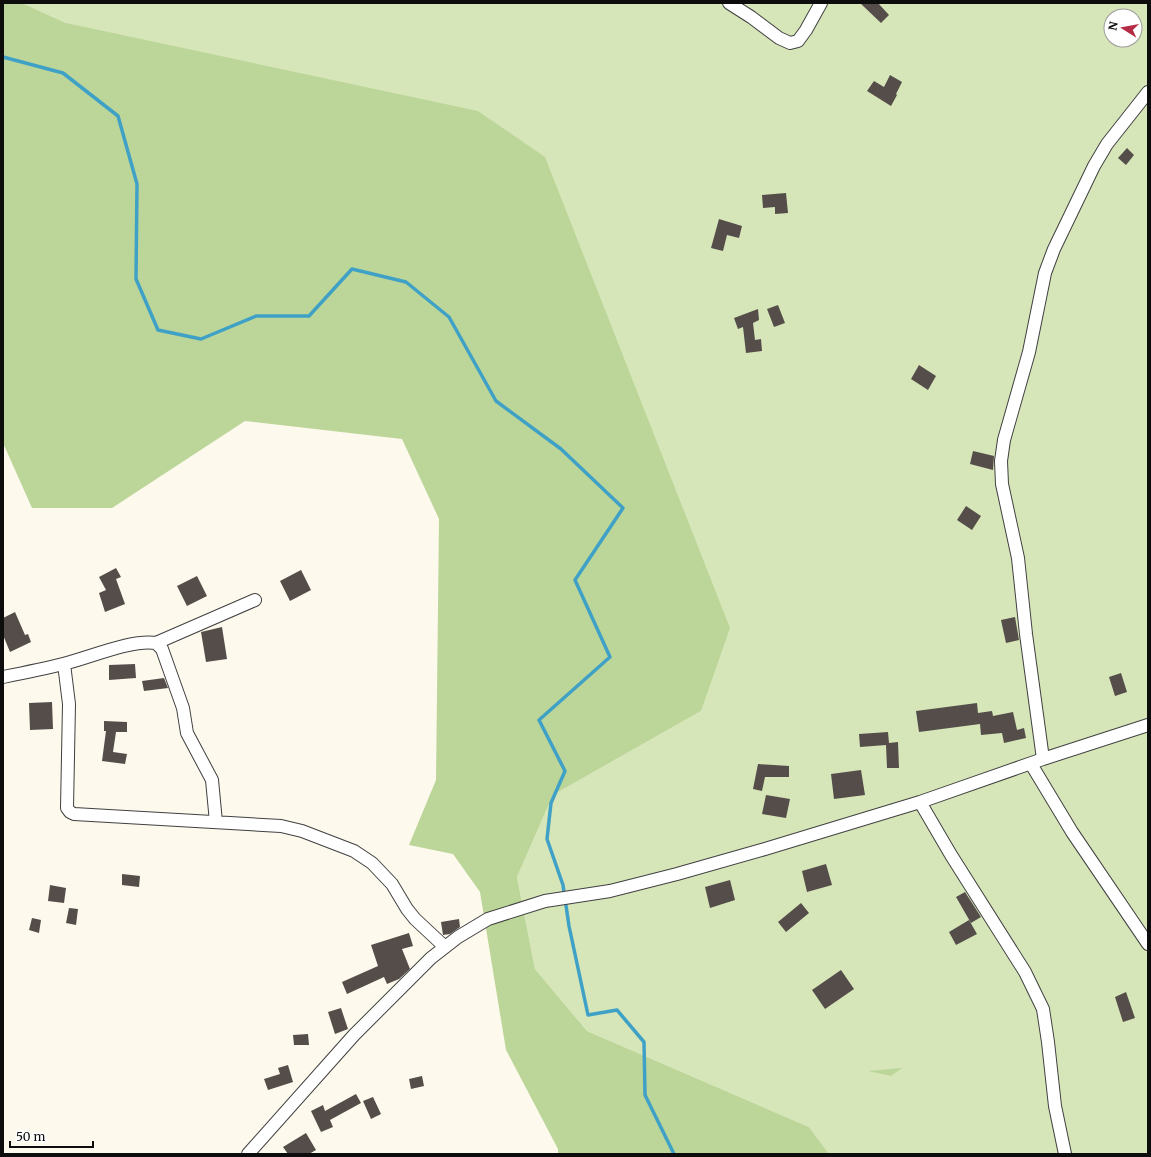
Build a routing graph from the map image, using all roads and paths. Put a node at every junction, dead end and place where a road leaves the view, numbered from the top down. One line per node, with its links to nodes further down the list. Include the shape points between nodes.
1 (729, 3): 2 (street, via 790,43 798,41)
2 (820, 3)
3 (1148, 92): 9 (street, via 1107,144 1054,249 1045,273 1029,352 1004,440 1001,461 1002,484 1018,558)
4 (255, 600): 5 (street)
5 (156, 643): 6 (street, via 147,642 106,651); 12 (street, via 162,648 183,708 187,733 212,780)
6 (64, 664): 7 (street); 12 (street, via 69,704 67,808 70,812)
7 (3, 677)
8 (1148, 725): 9 (street)
9 (1043, 759): 10 (street)
10 (1032, 764): 11 (street); 13 (street, via 1072,832)
11 (920, 802): 14 (street, via 677,874 610,891 545,901 496,915); 16 (street, via 1025,972 1043,1010 1055,1106)
12 (216, 822): 14 (street, via 281,826 354,850 372,863 392,884 415,919)
13 (1148, 944)
14 (445, 947): 15 (street, via 354,1035)
15 (248, 1154)
16 (1065, 1154)

